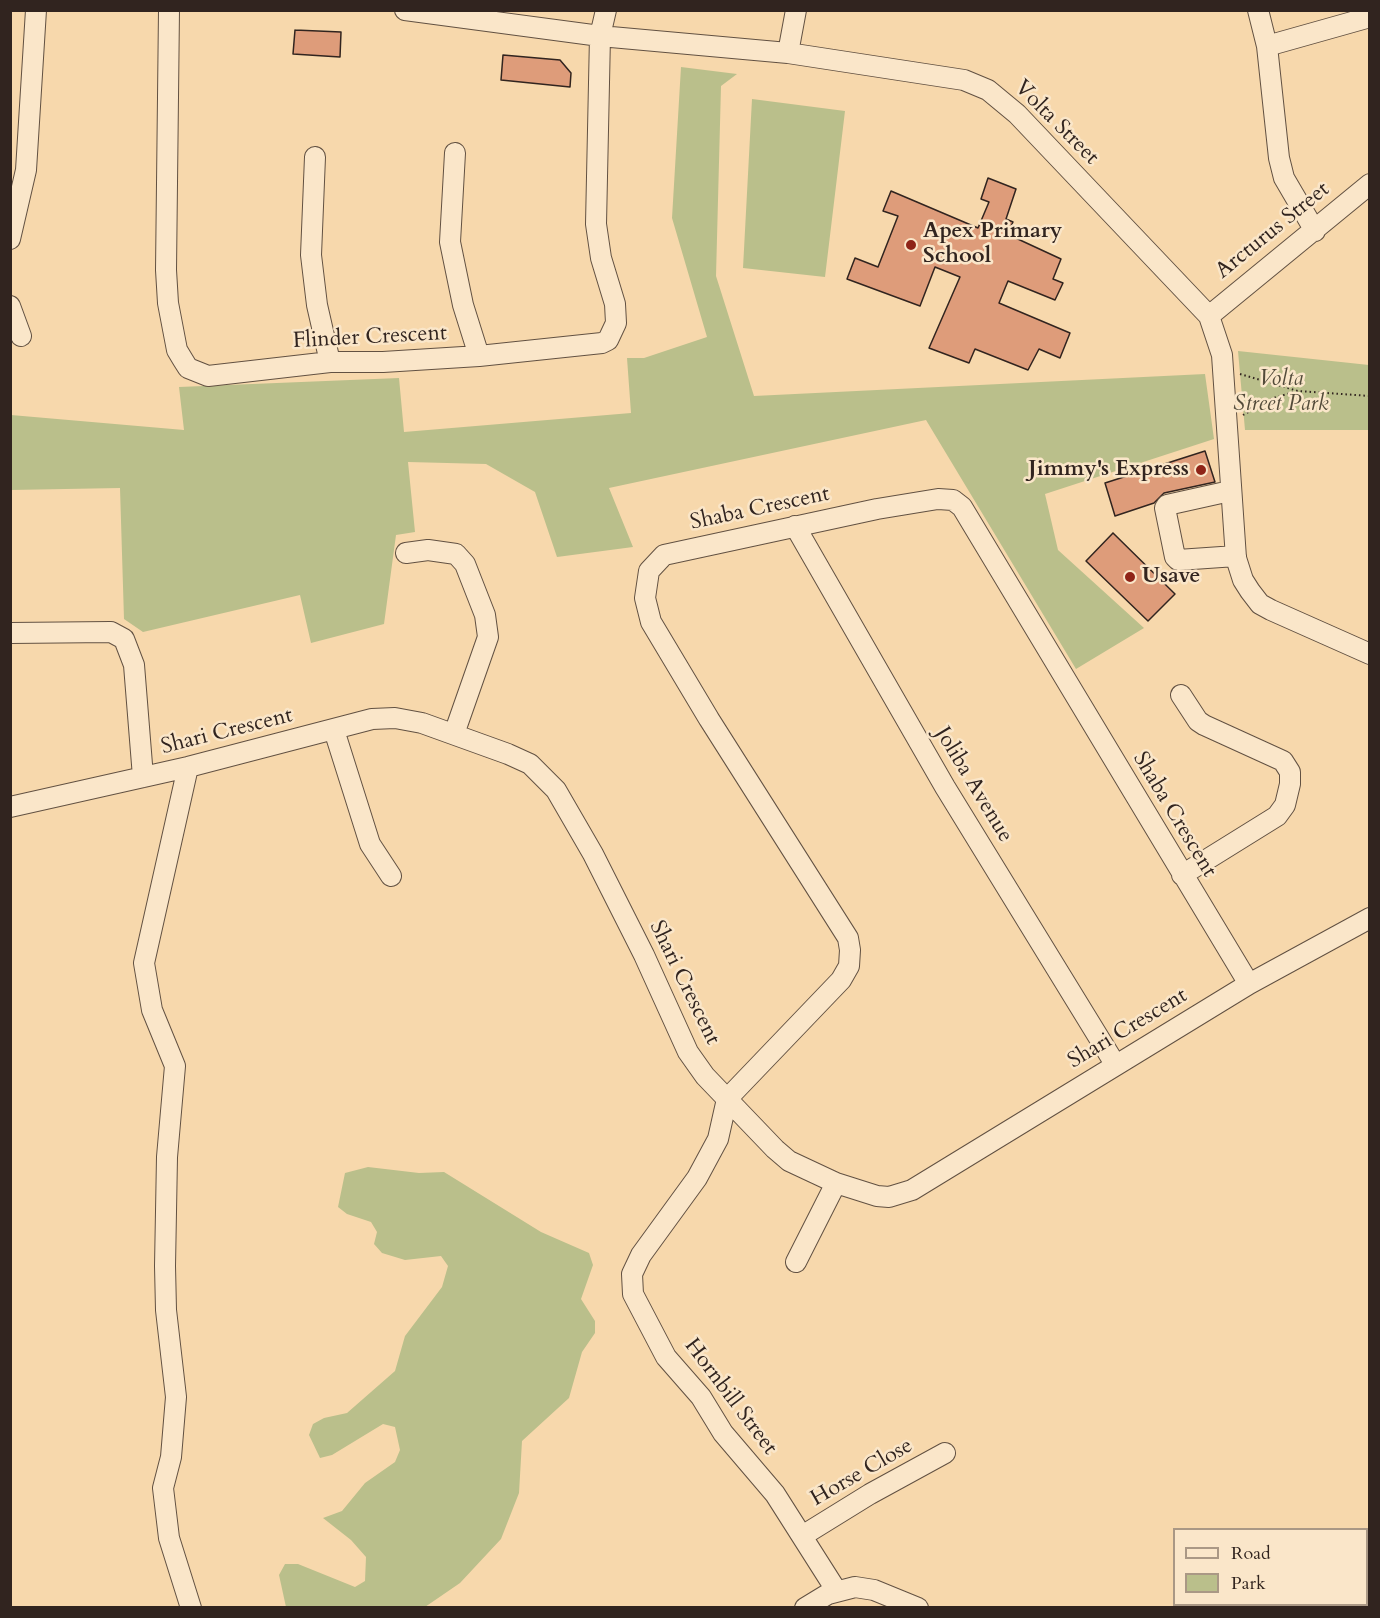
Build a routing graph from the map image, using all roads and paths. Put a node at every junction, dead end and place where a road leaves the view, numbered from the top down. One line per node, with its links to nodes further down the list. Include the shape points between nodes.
1 (36, 10): 15 (street, via 26,170)
2 (170, 10): 20 (street, Flinder Crescent, via 166,270 177,350 189,368 208,376)
3 (405, 10): 8 (street, Volta Street)
4 (606, 10): 8 (street, Flinder Crescent)
5 (796, 10): 10 (street)
6 (1258, 10): 9 (street)
7 (1370, 16): 9 (street)
8 (600, 36): 10 (street, Volta Street); 19 (street, Flinder Crescent, via 596,224 615,304 614,330 602,343)
9 (1268, 46): 14 (street, via 1284,178)
10 (788, 53): 17 (street, Volta Street, via 954,78 988,90 1017,114)
11 (455, 153): 19 (street, via 450,242)
12 (315, 157): 20 (street, via 311,255)
13 (1370, 184): 14 (street, Arcturus Street)
14 (1315, 231): 17 (street, Arcturus Street)
15 (10, 239)
16 (10, 306): 18 (street)
17 (1209, 316): 21 (street, Volta Street, via 1222,355)
18 (21, 336)
19 (478, 356): 20 (street, Flinder Crescent)
20 (330, 362)
21 (1222, 371): 22 (path); 24 (street, Volta Street)
22 (1298, 392): 23 (path); 24 (path, via 1258,405 1240,417)
23 (1370, 396)
24 (1226, 418): 25 (street, Volta Street)
25 (1230, 491): 28 (street, Volta Street); 28 (street, via 1165,508 1178,560)
26 (795, 526): 37 (street, Shaba Crescent, via 938,499 952,500 962,507); 41 (street, Joliba Avenue, via 945,787); 42 (street, Shaba Crescent, via 664,555 649,571 646,586 651,622 848,938 850,950 849,966 841,980)
27 (406, 553): 33 (street, via 428,550 456,554 465,564 485,615 488,637)
28 (1236, 556): 30 (street, Volta Street, via 1243,580 1260,604)
29 (10, 633): 35 (street, via 111,632 124,639 134,665)
30 (1370, 654)
31 (1181, 695): 37 (street, via 1198,721 1282,760 1290,772 1285,805 1276,816)
32 (334, 730): 33 (street, Shari Crescent, via 372,719 395,718); 34 (street, Shari Crescent); 38 (street, via 370,844)
33 (454, 734): 42 (street, Shari Crescent, via 530,764 556,790 644,955 688,1052)
34 (188, 767): 35 (street, Shari Crescent); 48 (street, via 144,963 152,1010 176,1066 167,1157 165,1266 176,1397 174,1437 164,1488 169,1538)
35 (143, 777): 36 (street, Shari Crescent)
36 (10, 807)
37 (1182, 875): 40 (street, Shaba Crescent)
38 (391, 876)
39 (1370, 918): 40 (street, Shari Crescent)
40 (1249, 984): 41 (street, Shari Crescent)
41 (1114, 1064): 43 (street, Shari Crescent, via 912,1190 889,1197 877,1196)
42 (727, 1100): 43 (street, Shari Crescent, via 782,1155); 46 (street, Hornbill Street, via 718,1139 697,1178 641,1255 632,1274 633,1294 666,1357 775,1494)
43 (836, 1183): 44 (street)
44 (796, 1262)
45 (945, 1453): 46 (street, Horse Close)
46 (802, 1536): 47 (street, Hornbill Street)
47 (836, 1590): 49 (street); 50 (street, via 874,1590)
48 (191, 1608)
49 (805, 1608)
50 (918, 1608)

